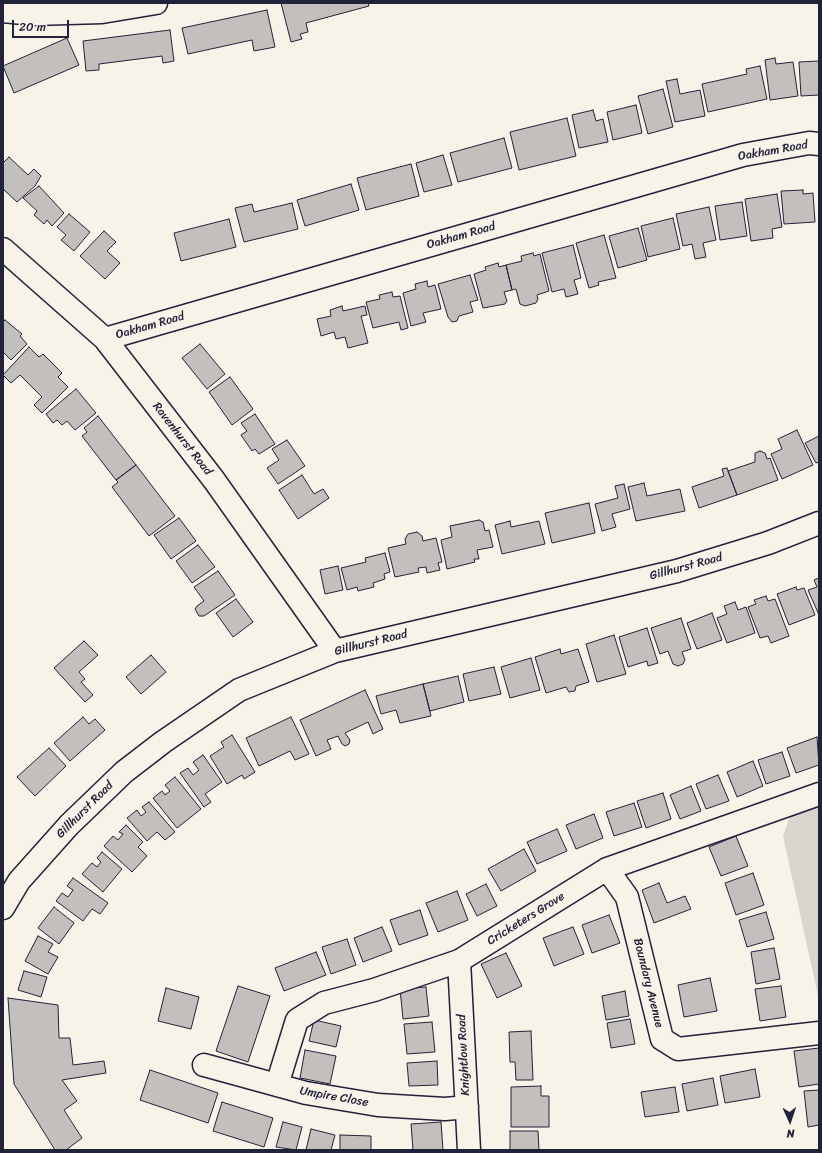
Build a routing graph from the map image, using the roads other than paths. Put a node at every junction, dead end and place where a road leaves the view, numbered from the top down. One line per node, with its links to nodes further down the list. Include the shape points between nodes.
1 (156, 3): 2 (street, via 102,12 33,14)
2 (3, 11)
3 (819, 144): 5 (street, Oakham Road, via 809,143 743,155)
4 (3, 249): 5 (street, Ravenhurst Road)
5 (105, 339): 7 (street, Ravenhurst Road, via 214,480)
6 (819, 523): 7 (street, Gillhurst Road, via 768,543 677,571)
7 (335, 651): 10 (street, Gillhurst Road, via 239,690 124,772 69,825 19,881)
8 (819, 794): 9 (street, Cricketers Grove)
9 (608, 869): 11 (street, Cricketers Grove); 12 (street, Boundary Avenue, via 627,897 662,1039 678,1049)
10 (3, 908)
11 (459, 960): 14 (street, Cricketers Grove, via 374,990 324,1003 297,1020); 15 (street, Knightlow Road)
12 (819, 1034)
13 (204, 1065): 14 (street, Umpire Close)
14 (277, 1085): 15 (street, Umpire Close, via 306,1094 378,1105 445,1109)
15 (467, 1107): 16 (street, Knightlow Road)
16 (469, 1150)

